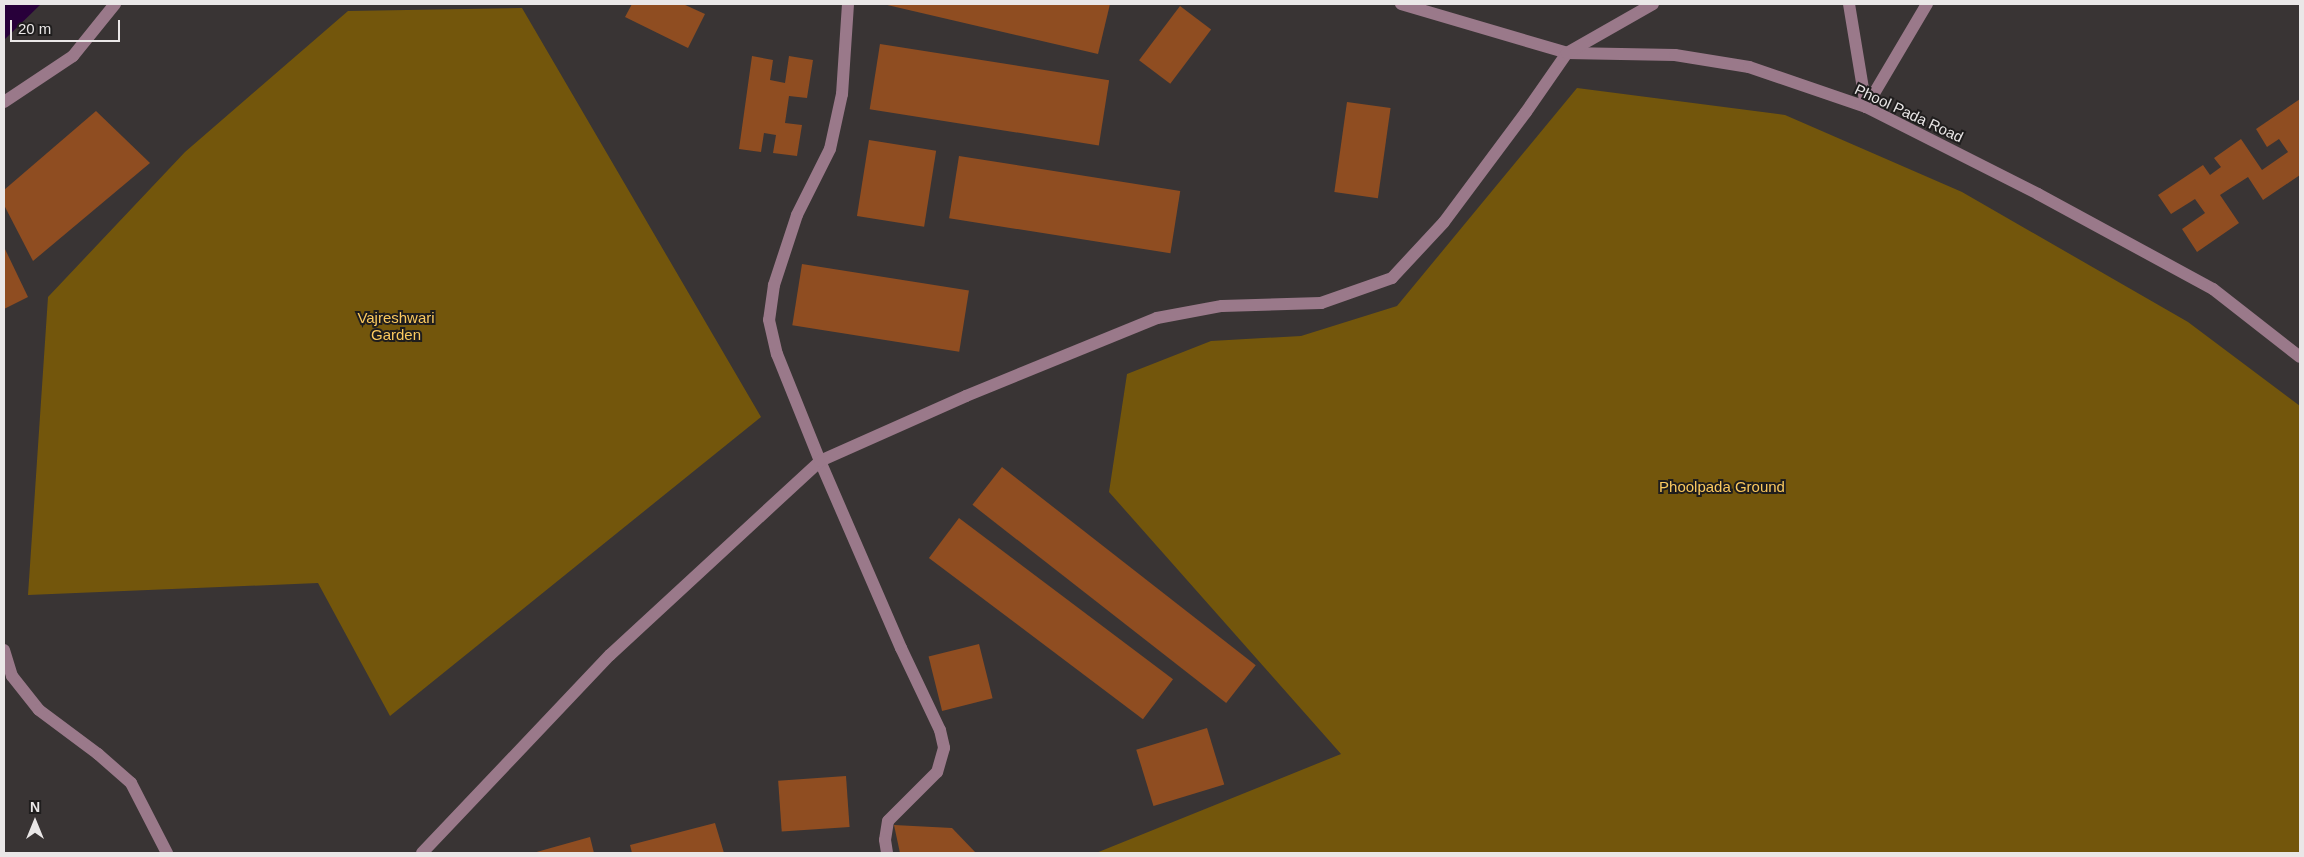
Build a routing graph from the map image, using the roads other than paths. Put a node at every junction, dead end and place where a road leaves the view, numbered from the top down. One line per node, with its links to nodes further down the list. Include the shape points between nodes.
1 (115, 4): 8 (street, via 73,56)
2 (848, 4): 11 (street, via 842,94 830,148 797,215 774,285 769,320 777,354)
3 (1400, 4): 7 (street, Phool Pada Road)
4 (1653, 4): 7 (street)
5 (1849, 4): 9 (street)
6 (1927, 4): 9 (street)
7 (1567, 53): 9 (street, Phool Pada Road, via 1675,55 1749,67); 11 (street, via 1444,222 1392,278 1321,303 1222,306 1157,318 966,396)
8 (4, 102)
9 (1866, 107): 10 (street, Phool Pada Road, via 2038,194 2213,289)
10 (2300, 357)
11 (820, 461): 14 (street, via 610,654); 15 (street, via 940,730 944,748 938,772 888,821)
12 (4, 650): 13 (street, via 12,676 40,710 131,783)
13 (167, 853)
14 (422, 853)
15 (887, 853)

